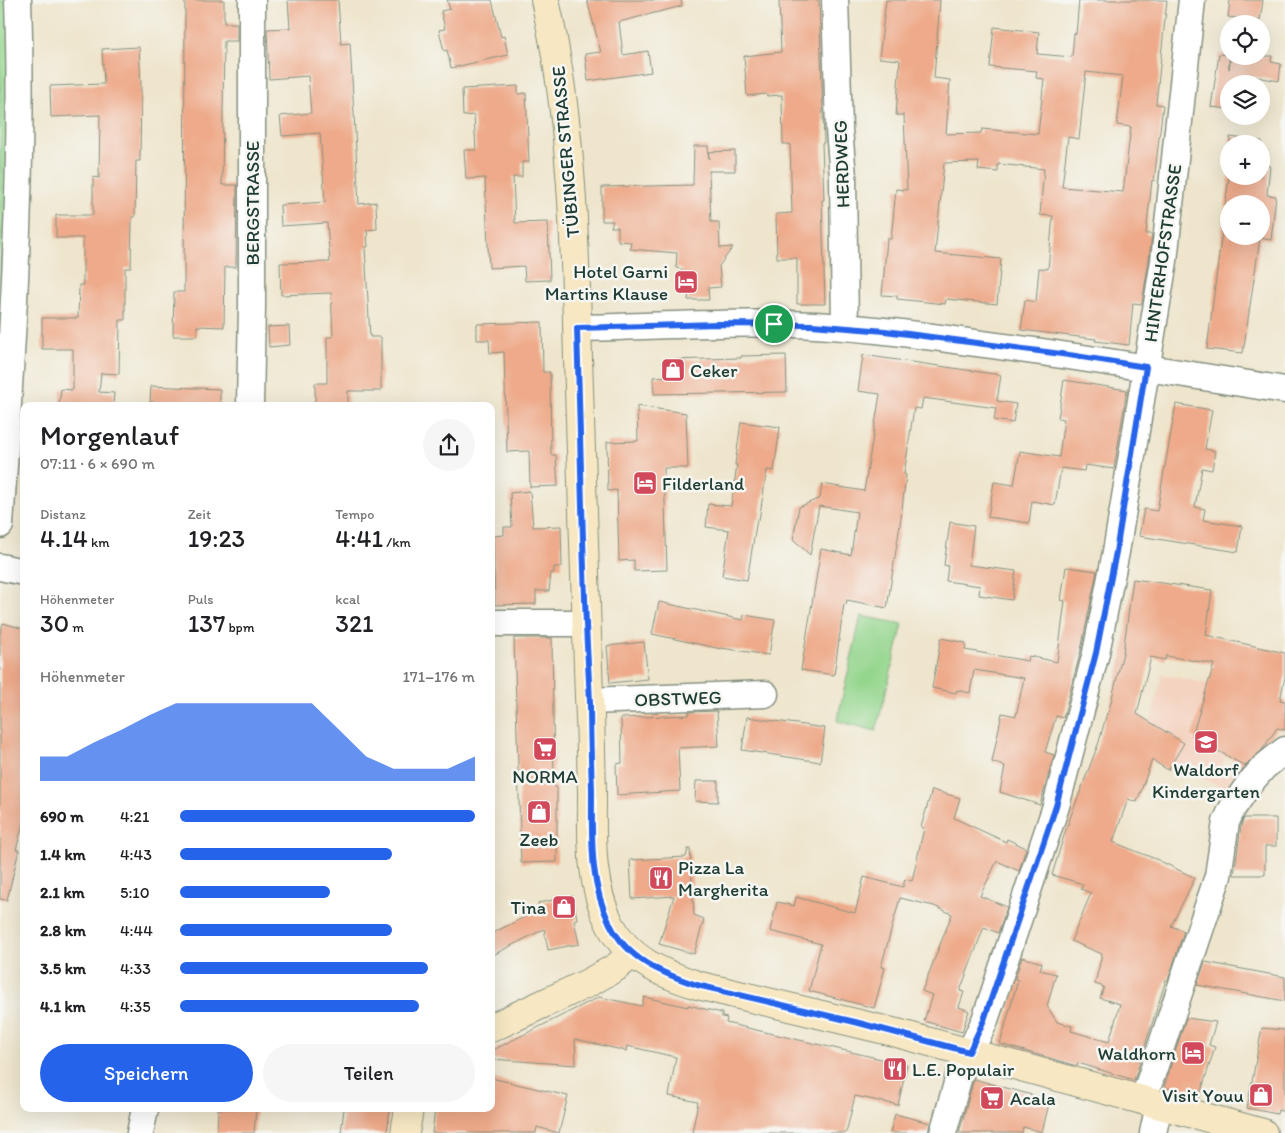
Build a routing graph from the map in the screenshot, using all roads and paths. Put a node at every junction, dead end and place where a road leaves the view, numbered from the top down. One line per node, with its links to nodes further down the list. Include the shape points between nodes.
1 (18, 0): 11 (street, via 20,59 15,266)
2 (252, 0): 10 (street, BERGSTRASSE)
3 (545, 0): 7 (main road, TÜBINGER STRASSE, via 560,73 567,137)
4 (835, 0): 6 (street, HERDWEG, via 843,177)
5 (1192, 0): 8 (street, HINTERHOFSTRASSE, via 1164,261)
6 (845, 327): 7 (street, via 718,324); 8 (street)
7 (577, 328): 15 (main road, TÜBINGER STRASSE)
8 (1146, 367): 9 (street); 21 (street, HINTERHOFSTRASSE, via 1096,653 1056,806 984,1020)
9 (1285, 390)
10 (250, 402)
11 (0, 525)
12 (0, 567): 13 (street)
13 (20, 571)
14 (495, 623): 15 (street)
15 (586, 623): 17 (main road, TÜBINGER STRASSE)
16 (765, 694): 17 (street, OBSTWEG)
17 (590, 701): 19 (main road, TÜBINGER STRASSE, via 594,870 610,924)
18 (1285, 750): 22 (street, via 1249,784 1226,822 1218,876)
19 (632, 954): 20 (main road, via 588,983); 21 (main road, TÜBINGER STRASSE, via 659,971 697,985)
20 (495, 1026)
21 (969, 1052): 22 (main road, TÜBINGER STRASSE); 27 (street, HINTERHOFSTRASSE)
22 (1151, 1103): 28 (street); 29 (main road, TÜBINGER STRASSE)
23 (145, 1112): 25 (street)
24 (408, 1112): 26 (main road)
25 (140, 1133)
26 (405, 1133)
27 (943, 1133)
28 (1153, 1133)
29 (1263, 1133)

